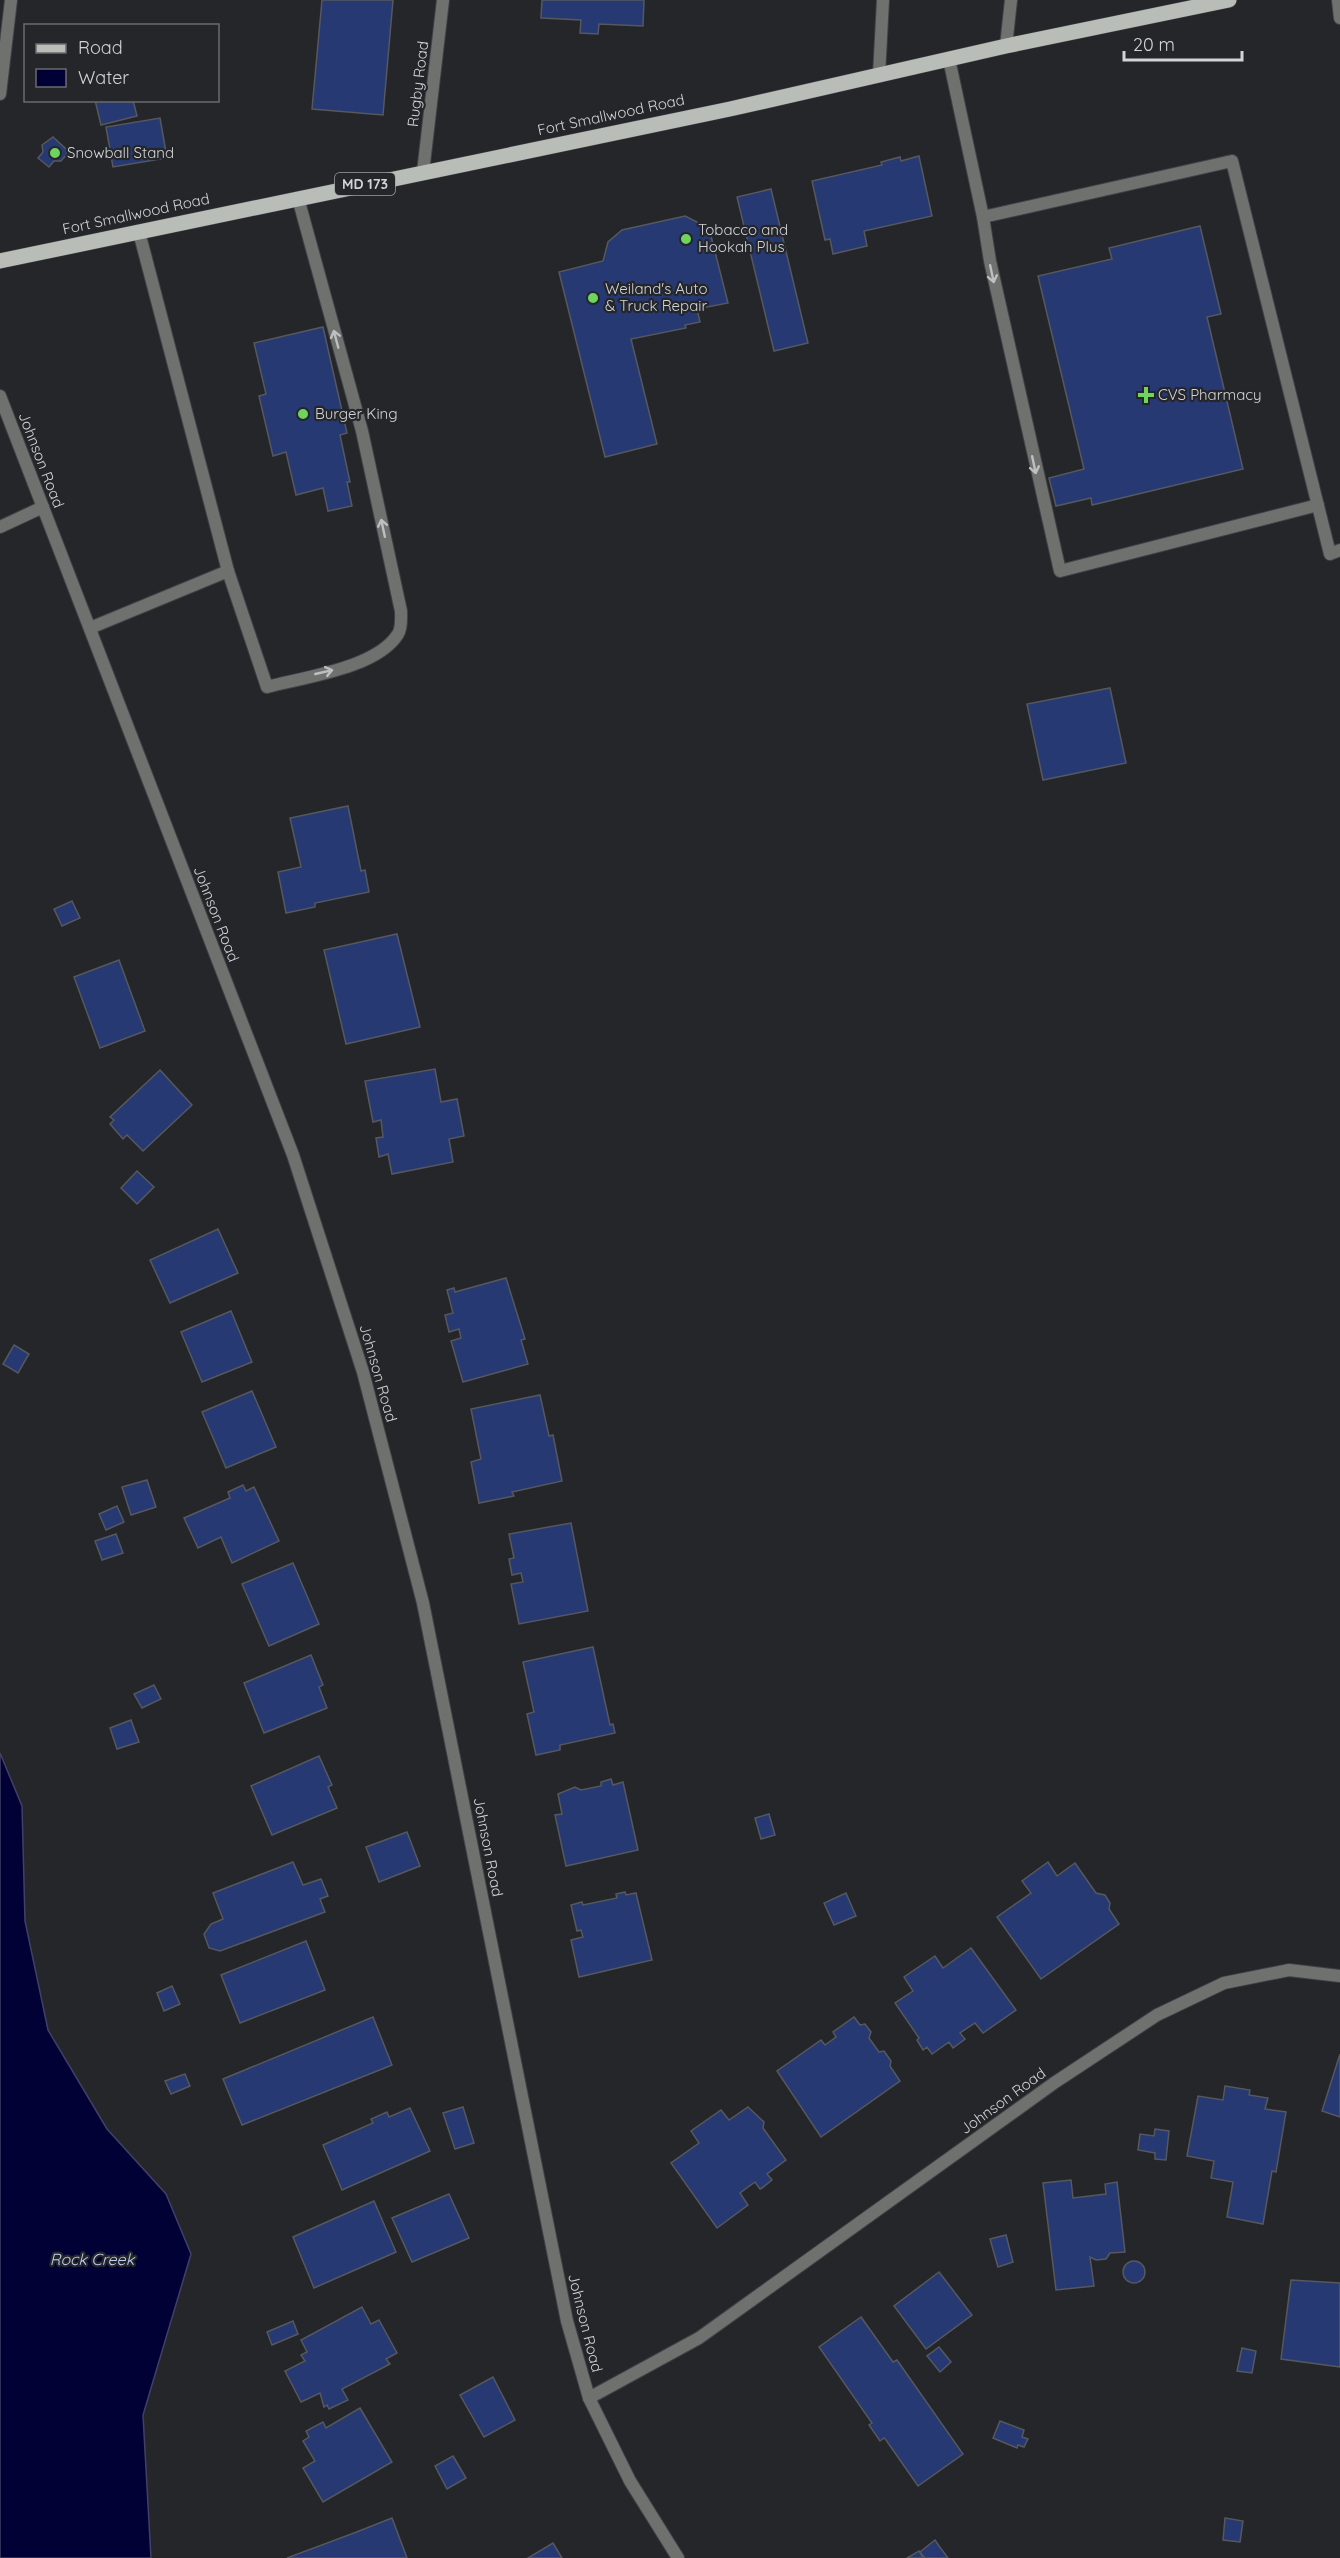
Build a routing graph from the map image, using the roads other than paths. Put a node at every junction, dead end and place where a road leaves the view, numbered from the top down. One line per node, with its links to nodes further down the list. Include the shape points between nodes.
1 (11, 0): 11 (street)
2 (443, 0): 12 (street, Rugby Road)
3 (883, 0): 10 (street)
4 (1011, 0): 8 (street)
5 (1229, 0): 8 (main road, Fort Smallwood Road / MD 173)
6 (1338, 0): 7 (street)
7 (1340, 18)
8 (1006, 46): 9 (main road, Fort Smallwood Road / MD 173)
9 (949, 59): 10 (main road, Fort Smallwood Road / MD 173); 14 (street)
10 (879, 75): 12 (main road, Fort Smallwood Road / MD 173)
11 (0, 94)
12 (423, 172): 13 (main road, Fort Smallwood Road / MD 173)
13 (298, 198): 15 (main road, Fort Smallwood Road / MD 173); 22 (street, one-way to 13, via 267,687 364,663 387,648 400,632 401,611 362,431)
14 (983, 217): 18 (street, via 1232,161); 18 (street, one-way to 18, via 1060,572)
15 (139, 232): 16 (main road, Fort Smallwood Road / MD 173); 22 (street)
16 (0, 261)
17 (0, 396): 19 (street, Johnson Road)
18 (1318, 505): 21 (street, via 1330,554)
19 (43, 507): 20 (street); 23 (street, Johnson Road)
20 (0, 526)
21 (1340, 550)
22 (228, 571): 23 (street)
23 (90, 628): 25 (street, Johnson Road, via 293,1155 363,1372 423,1603 567,2321)
24 (1340, 1976): 25 (street, Johnson Road, via 1289,1970 1224,1983 1157,2015 1054,2083 699,2338)
25 (589, 2398): 26 (street, Johnson Road, via 630,2481)
26 (678, 2558)

